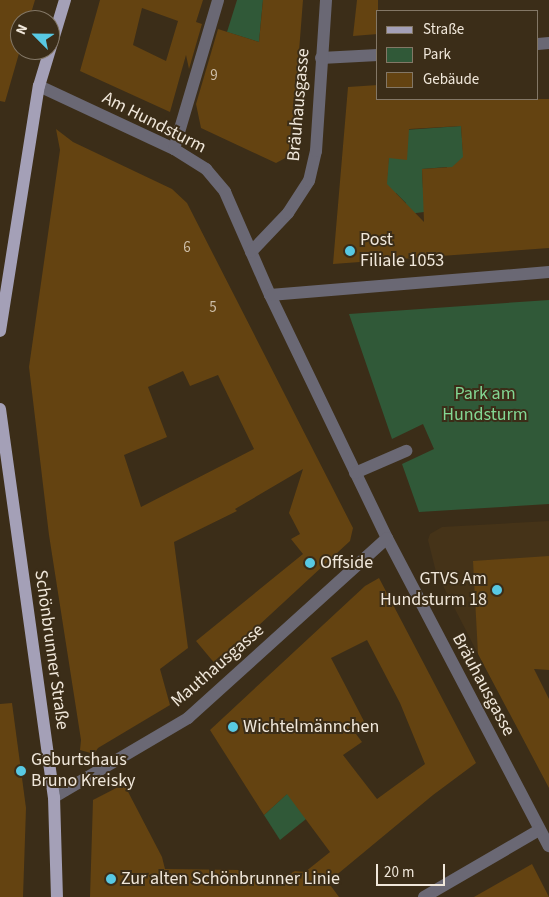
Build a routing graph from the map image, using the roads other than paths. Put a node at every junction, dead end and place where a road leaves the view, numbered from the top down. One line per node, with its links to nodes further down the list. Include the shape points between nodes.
1 (65, 0): 6 (main road)
2 (218, 0): 7 (street)
3 (326, 0): 5 (street, Bräuhausgasse)
4 (376, 54): 5 (street)
5 (321, 58): 8 (street, Bräuhausgasse, via 316,151 309,181 288,212)
6 (39, 86): 7 (street, Am Hundsturm); 11 (main road)
7 (174, 149): 8 (street, Am Hundsturm, via 206,169 225,192)
8 (251, 252): 10 (street, Am Hundsturm)
9 (549, 272): 10 (street)
10 (270, 295): 14 (street, Am Hundsturm)
11 (0, 330)
12 (0, 409): 16 (main road, Schönbrunner Straße)
13 (406, 451): 14 (street)
14 (355, 473): 15 (street, Am Hundsturm)
15 (386, 538): 16 (street, Mauthausgasse, via 188,718); 17 (street, Bräuhausgasse)
16 (54, 797): 19 (main road, Schönbrunner Straße)
17 (539, 830): 18 (street, Bräuhausgasse); 20 (street)
18 (549, 846)
19 (57, 897)
20 (424, 897)

